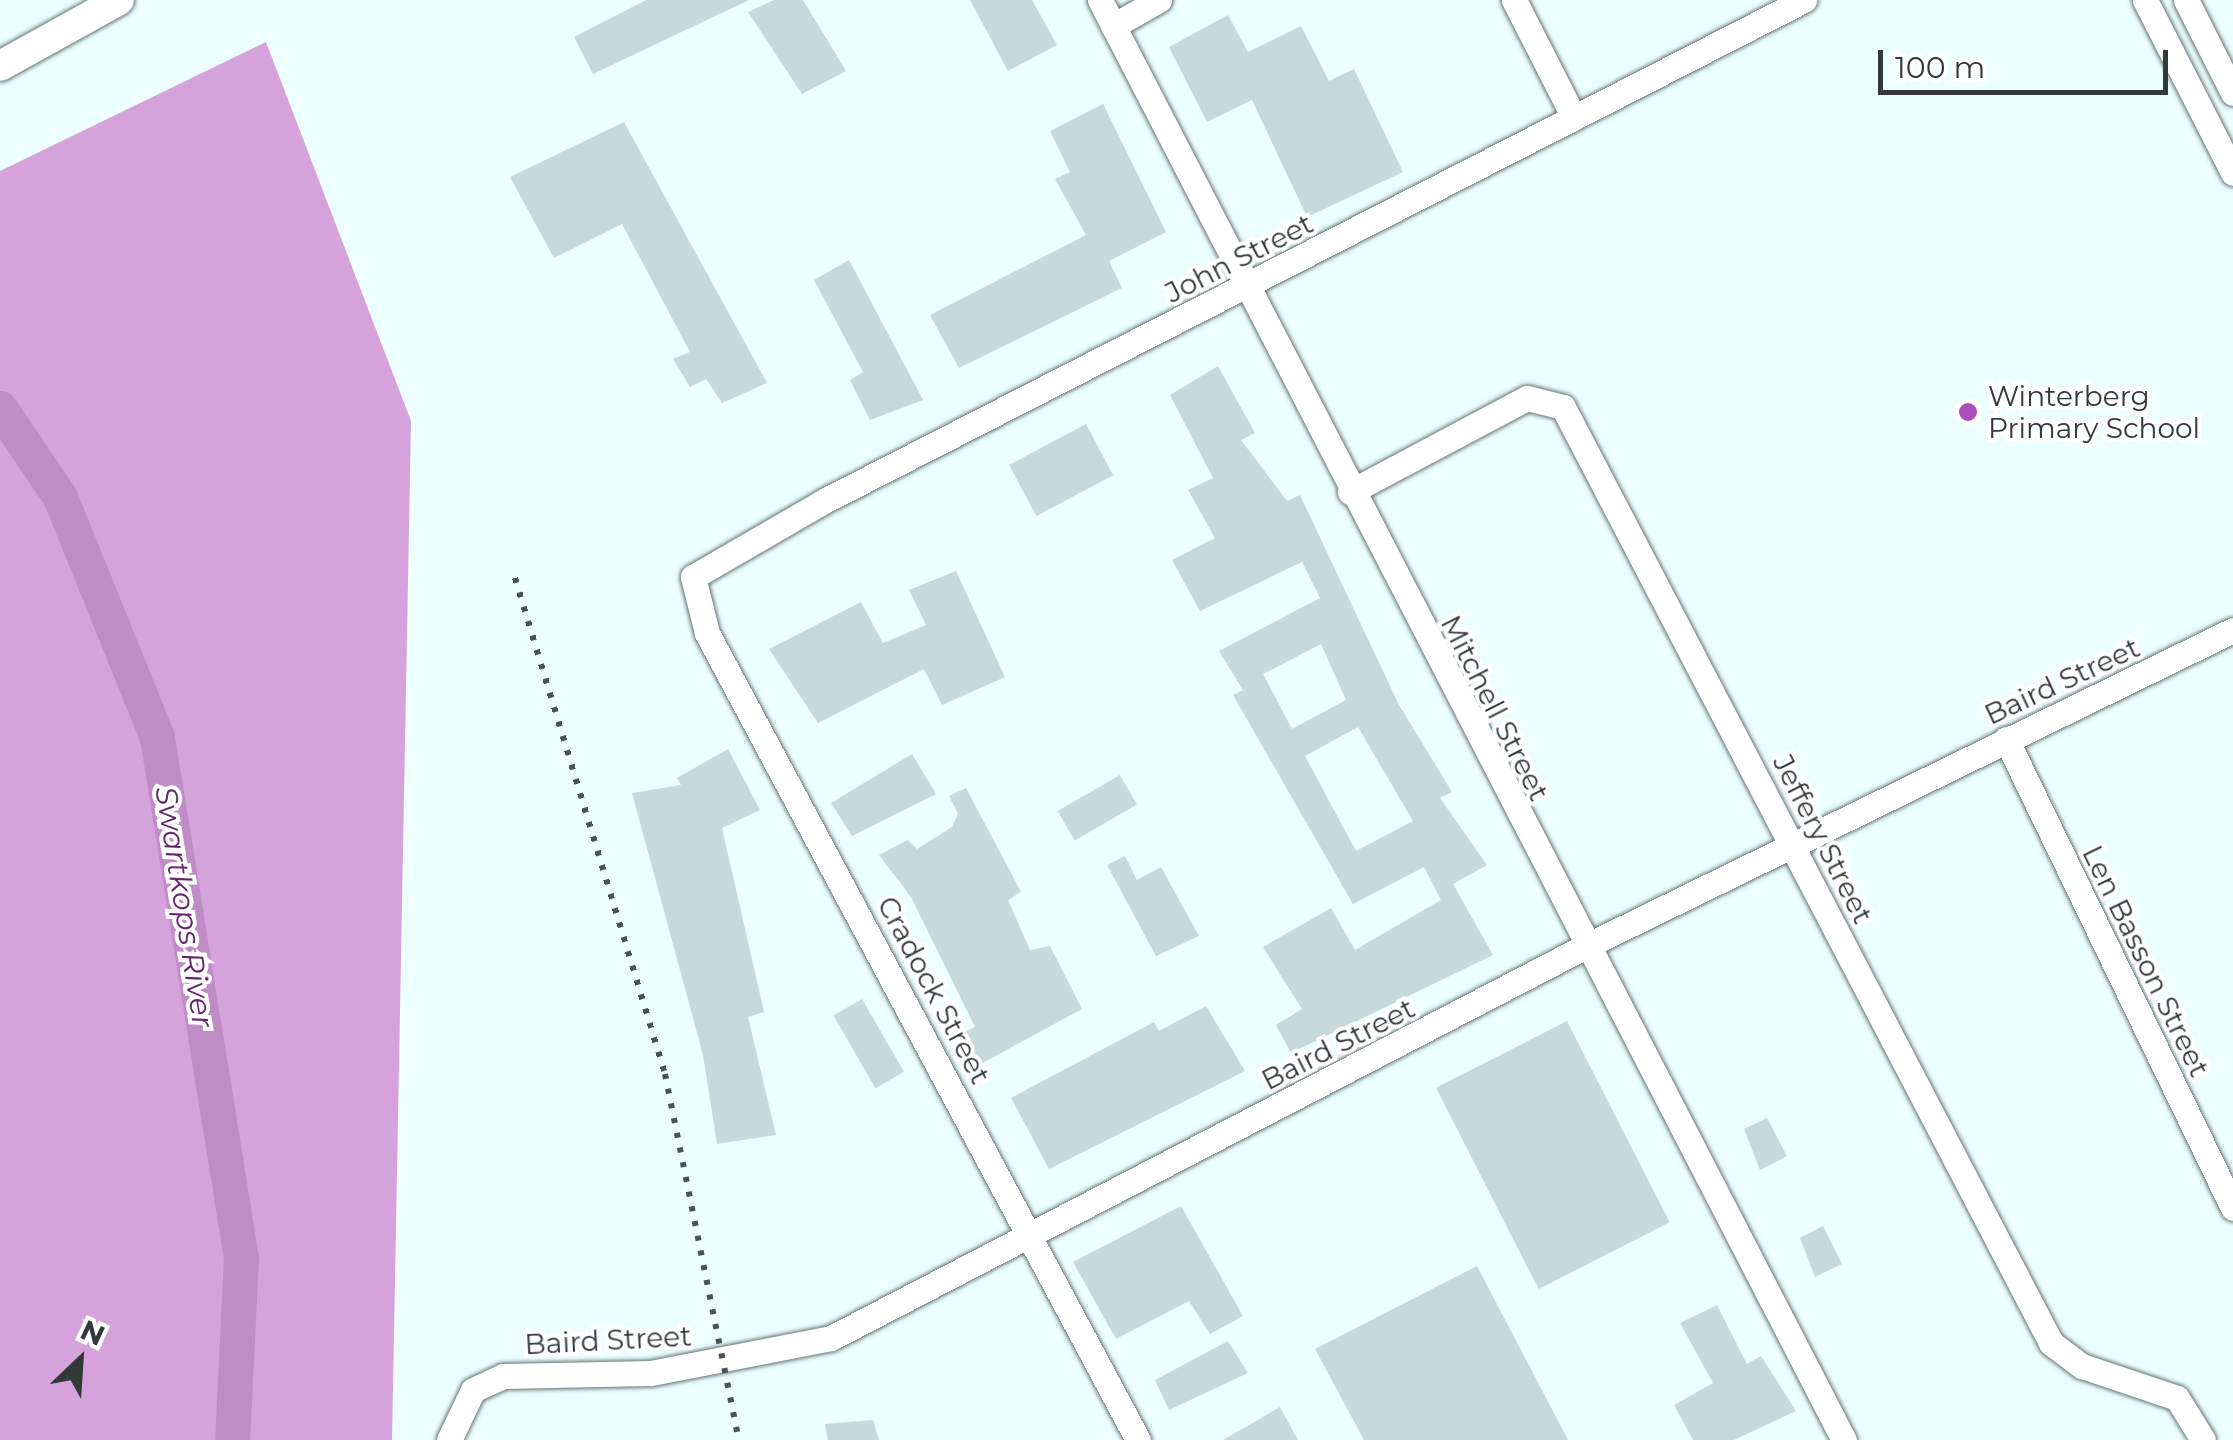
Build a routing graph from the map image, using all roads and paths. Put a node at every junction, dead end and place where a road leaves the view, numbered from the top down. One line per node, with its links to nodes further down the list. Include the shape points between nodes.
1 (1100, 0): 8 (street, Mitchell Street)
2 (1159, 0): 8 (street)
3 (1514, 0): 11 (street)
4 (1804, 0): 11 (street, John Street)
5 (2145, 0): 12 (street)
6 (2186, 0): 10 (street)
7 (115, 2): 9 (main road)
8 (1113, 26): 13 (street, Mitchell Street)
9 (0, 66)
10 (2233, 93)
11 (1574, 118): 13 (street, John Street)
12 (2233, 173)
13 (1245, 290): 14 (street, Mitchell Street); 15 (street, John Street)
14 (1350, 492): 18 (street, Jeffery Street, via 1528,398 1559,404); 19 (street, Mitchell Street)
15 (699, 567): 21 (street, Cradock Street, via 692,594 707,633)
16 (2233, 630): 17 (street, Baird Street)
17 (2006, 739): 18 (street, Baird Street); 20 (street, Len Basson Street)
18 (1794, 846): 19 (street, Baird Street); 25 (street, Jeffery Street, via 2052,1343 2082,1366 2177,1398)
19 (1584, 947): 21 (street, Baird Street); 24 (street, Mitchell Street)
20 (2233, 1208)
21 (1028, 1234): 22 (street, Baird Street, via 793,1350 651,1374 502,1376 474,1390); 23 (street, Cradock Street)
22 (451, 1431)
23 (1138, 1440)
24 (1844, 1440)
25 (2203, 1440)

